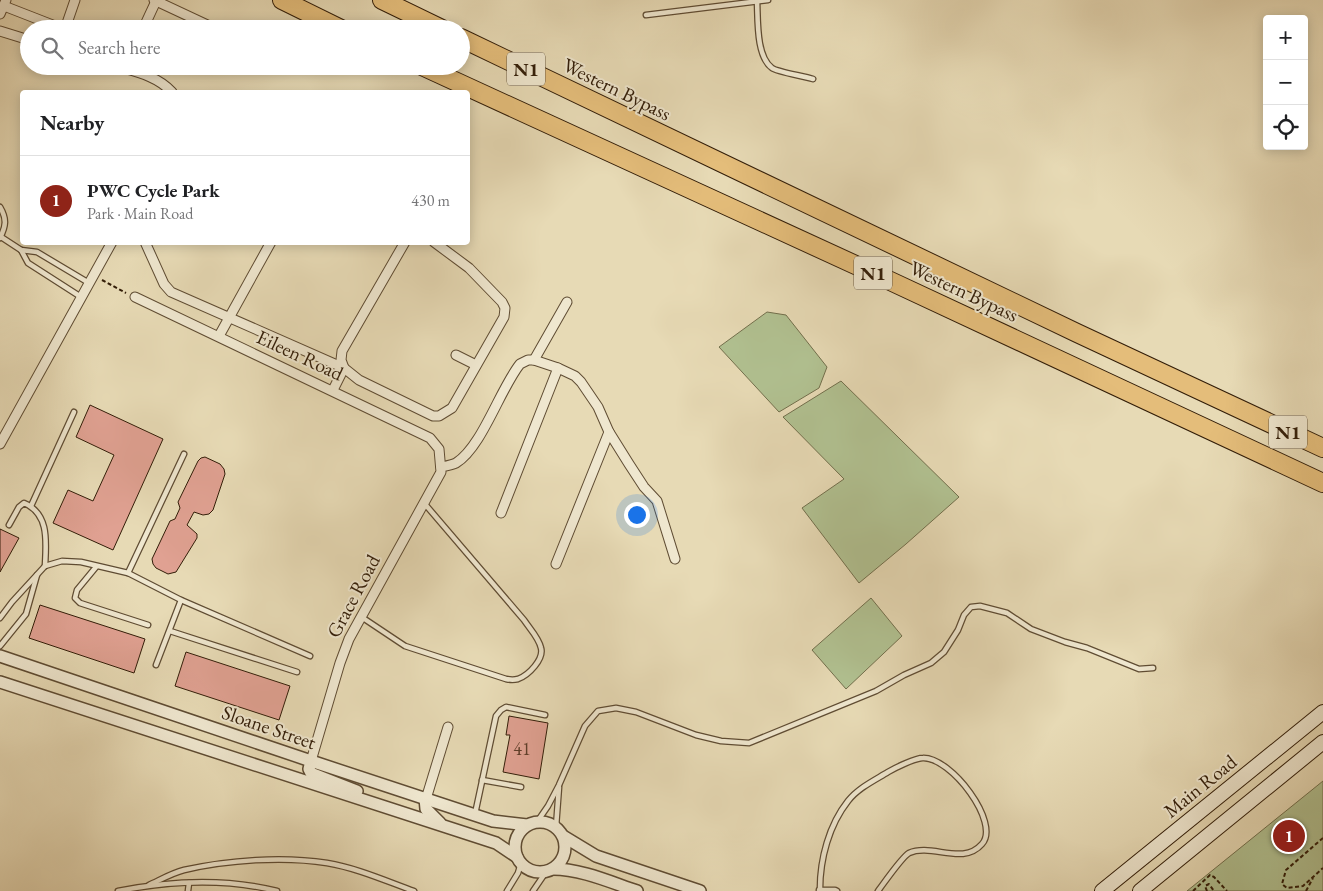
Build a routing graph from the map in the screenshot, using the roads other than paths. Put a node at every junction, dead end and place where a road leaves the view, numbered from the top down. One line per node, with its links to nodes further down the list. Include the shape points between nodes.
1 (75, 0): 11 (street)
2 (155, 0): 12 (street); 13 (street)
3 (269, 0): 14 (highway)
4 (282, 0): 15 (highway)
5 (382, 0): 16 (highway)
6 (768, 0): 7 (lane)
7 (757, 1): 9 (lane); 22 (lane, via 760,49 764,60 772,69)
8 (3, 7): 10 (street)
9 (646, 15)
10 (39, 20)
11 (67, 20)
12 (147, 20)
13 (197, 20)
14 (320, 20)
15 (323, 20)
16 (423, 20)
17 (0, 32): 18 (street)
18 (20, 38)
19 (470, 42): 47 (highway, Western Bypass / N1)
20 (148, 75): 23 (street)
21 (442, 75): 51 (highway, Western Bypass / N1)
22 (813, 78)
23 (170, 90)
24 (0, 207): 25 (lane, via 5,216)
25 (0, 237): 31 (lane)
26 (110, 245): 32 (street)
27 (146, 245): 36 (street, via 168,290)
28 (269, 245): 36 (street)
29 (403, 245): 41 (street, via 342,351)
30 (438, 245): 40 (street, via 469,268 505,308 504,317)
31 (21, 250): 32 (lane, via 36,252); 33 (lane, via 28,263)
32 (91, 279): 33 (street)
33 (81, 297): 46 (street)
34 (135, 297): 37 (street, Eileen Road)
35 (567, 302): 39 (street)
36 (229, 317): 37 (street); 41 (street)
37 (219, 336): 43 (street, Eileen Road)
38 (456, 355): 40 (street)
39 (534, 360): 42 (street); 50 (street, via 518,367 462,459)
40 (476, 365): 41 (street, via 452,408 439,416 359,380)
41 (344, 368): 43 (street)
42 (558, 368): 45 (street, via 581,382 598,407); 54 (street)
43 (333, 390): 49 (street, Eileen Road, via 430,438)
44 (74, 412): 53 (lane)
45 (609, 432): 56 (street, via 660,507); 57 (street)
46 (0, 443)
47 (1323, 448)
48 (184, 454): 60 (lane)
49 (441, 455): 50 (street, Grace Road)
50 (441, 467): 52 (street, Grace Road)
51 (1323, 483)
52 (424, 503): 63 (street, Grace Road); 63 (lane, via 524,620 539,641 542,655 524,676 506,679 405,646)
53 (30, 506): 55 (lane, via 24,503 19,507); 58 (lane, via 42,519 45,528)
54 (501, 513)
55 (9, 525)
56 (675, 559)
57 (556, 564)
58 (45, 566): 59 (lane, via 62,561); 61 (lane)
59 (96, 566): 60 (lane); 65 (lane, via 77,590 75,598 80,603)
60 (128, 573): 62 (lane)
61 (38, 574): 64 (lane); 67 (lane, via 26,614)
62 (181, 600): 66 (lane); 69 (lane)
63 (360, 616): 78 (street, Grace Road, via 340,663)
64 (0, 618)
65 (148, 625)
66 (170, 631): 70 (lane); 72 (lane)
67 (0, 646)
68 (0, 656): 78 (street, Sloane Street)
69 (310, 656)
70 (156, 665)
71 (1153, 668): 80 (lane, via 1139,669 1030,629 1007,613 971,607 944,652 931,662 876,691 748,743 696,735 636,712 616,708 598,711 585,726)
72 (297, 672)
73 (0, 682): 83 (street, Sloane Street)
74 (1323, 712): 104 (main road, Main Road)
75 (545, 715): 79 (lane, via 506,707 501,710 496,716)
76 (448, 727): 82 (street)
77 (1323, 742): 105 (main road)
78 (311, 761): 82 (street, Sloane Street); 83 (street, via 310,773 365,795)
79 (482, 780): 81 (lane); 84 (lane)
80 (559, 785): 85 (lane, via 548,806); 87 (lane)
81 (521, 787)
82 (425, 798): 84 (street, Sloane Street); 86 (street, via 426,809)
83 (379, 805): 86 (street, Sloane Street)
84 (475, 815): 85 (street, Sloane Street, via 501,823); 88 (street)
85 (532, 824): 87 (street, via 550,824); 89 (street, via 518,836 515,850)
86 (446, 827): 88 (street, Sloane Street)
87 (560, 832): 90 (street, via 565,843 563,858); 101 (street, via 596,856)
88 (476, 837): 89 (street, Sloane Street, via 496,843)
89 (519, 860): 90 (street, via 532,871); 98 (lane, via 518,873)
90 (549, 870): 99 (lane); 100 (street, via 565,869)
91 (189, 883): 92 (lane); 95 (lane); 96 (lane, via 229,883)
92 (149, 885): 94 (lane); 97 (lane, via 182,871 231,862 296,859 329,863)
93 (819, 890): 102 (lane); 103 (lane, via 824,852 848,800 893,769 922,758 938,761 954,773 971,793 983,817 986,832 982,844 971,852 958,854 919,850 907,854)
94 (118, 891)
95 (188, 891)
96 (276, 891)
97 (414, 891)
98 (507, 891)
99 (533, 891)
100 (637, 891)
101 (700, 891)
102 (837, 891)
103 (878, 891)
104 (1102, 891)
105 (1140, 891)

